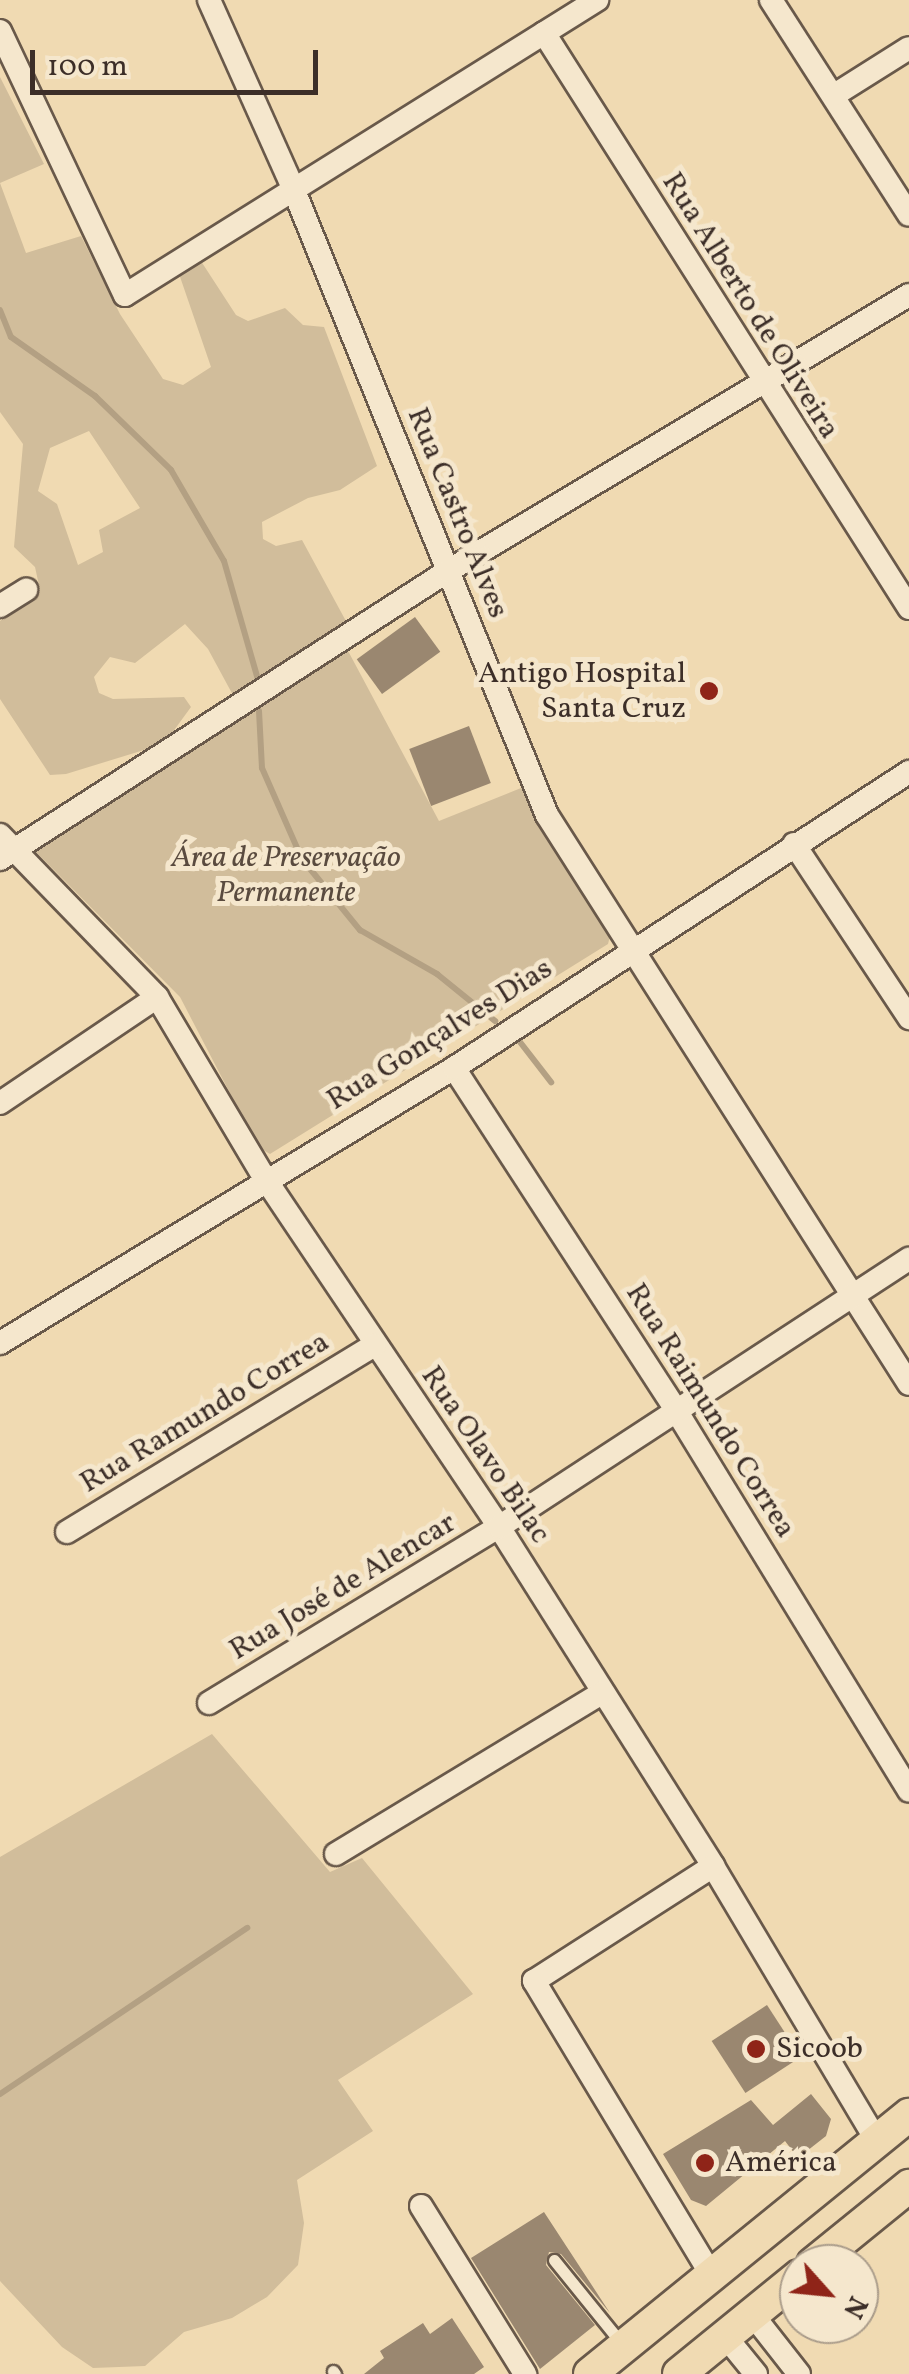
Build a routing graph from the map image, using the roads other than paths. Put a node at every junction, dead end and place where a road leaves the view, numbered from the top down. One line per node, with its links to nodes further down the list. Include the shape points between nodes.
1 (209, 0): 8 (street, Rua Castro Alves)
2 (597, 0): 5 (street)
3 (771, 0): 7 (street)
4 (0, 31): 8 (street, via 125,295)
5 (544, 33): 8 (street); 11 (street, Rua Alberto de Oliveira)
6 (909, 48): 7 (street)
7 (836, 94): 9 (street)
8 (293, 188): 12 (street, Rua Castro Alves)
9 (909, 215)
10 (909, 295): 11 (street)
11 (761, 382): 12 (street); 15 (street, Rua Alberto de Oliveira)
12 (448, 572): 18 (street); 19 (street, Rua Castro Alves, via 547,816)
13 (26, 590): 14 (street)
14 (0, 606)
15 (909, 608)
16 (909, 772): 17 (street, Rua Gonçalves Dias)
17 (794, 844): 19 (street, Rua Gonçalves Dias); 21 (street)
18 (5, 847): 20 (street, Rua Olavo Bilac)
19 (629, 949): 22 (street, Rua Gonçalves Dias); 26 (street, Rua Castro Alves)
20 (157, 997): 23 (street); 24 (street, Rua Olavo Bilac)
21 (909, 1018)
22 (454, 1068): 24 (street, Rua Gonçalves Dias); 30 (street, Rua Raimundo Correa)
23 (0, 1103)
24 (264, 1178): 27 (street, Rua Gonçalves Dias); 28 (street, Rua Olavo Bilac)
25 (909, 1260): 26 (street, Rua José de Alencar)
26 (854, 1295): 29 (street, Rua Castro Alves); 30 (street, Rua José de Alencar)
27 (0, 1343)
28 (375, 1345): 31 (street, Rua Olavo Bilac); 32 (street, Rua Ramundo Correa)
29 (909, 1384)
30 (677, 1412): 31 (street, Rua José de Alencar); 35 (street, Rua Raimundo Correa)
31 (499, 1527): 33 (street, Rua Olavo Bilac); 34 (street, Rua José de Alencar)
32 (67, 1532)
33 (603, 1692): 36 (street); 37 (street, Rua Olavo Bilac)
34 (209, 1702)
35 (909, 1790)
36 (336, 1854)
37 (713, 1866): 39 (street, Rua Olavo Bilac); 44 (street, via 534,1981)
38 (909, 2115): 39 (main road)
39 (877, 2142): 44 (main road)
40 (909, 2186): 42 (main road)
41 (420, 2206): 49 (street)
42 (838, 2244)
43 (554, 2260): 48 (lane)
44 (712, 2276): 48 (main road)
45 (779, 2292): 46 (main road)
46 (752, 2314): 47 (main road); 53 (street)
47 (726, 2336): 51 (main road); 52 (street)
48 (634, 2350): 50 (main road)
49 (526, 2374)
50 (590, 2374)
51 (679, 2374)
52 (756, 2374)
53 (800, 2374)

